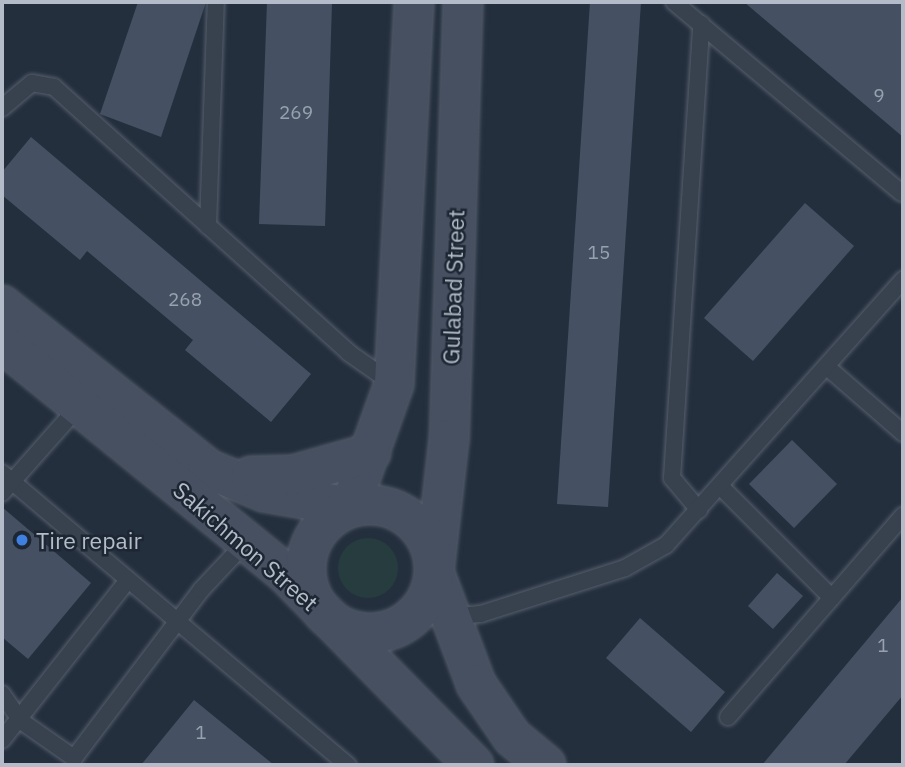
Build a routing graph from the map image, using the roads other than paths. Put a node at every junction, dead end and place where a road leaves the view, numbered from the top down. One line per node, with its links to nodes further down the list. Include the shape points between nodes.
1 (216, 2): 9 (lane)
2 (414, 2): 14 (main road)
3 (463, 2): 25 (main road, Gulabad Street, via 449,439)
4 (674, 2): 5 (lane)
5 (701, 24): 7 (lane); 22 (lane, via 672,478)
6 (5, 96): 9 (lane, via 32,83 54,87)
7 (903, 193): 8 (lane)
8 (903, 211)
9 (208, 226): 14 (lane, via 349,353)
10 (903, 280): 13 (lane)
11 (2, 305): 18 (main road, Sakichmon Street)
12 (2, 343): 15 (main road, Sakichmon Street)
13 (827, 367): 16 (lane); 20 (lane)
14 (394, 384): 17 (main road)
15 (79, 406): 19 (lane); 24 (main road, Sakichmon Street)
16 (903, 433)
17 (371, 453): 18 (main road, via 279,476); 21 (main road)
18 (208, 469): 21 (main road, Sakichmon Street, via 264,492)
19 (5, 483): 26 (lane)
20 (720, 486): 22 (lane); 27 (lane)
21 (350, 508): 25 (main road, via 391,508 409,518 423,533); 28 (main road, via 331,517 308,553 306,575)
22 (699, 510): 29 (lane, via 666,545 625,568 481,614)
23 (903, 516): 27 (lane)
24 (246, 542): 28 (main road, Sakichmon Street); 30 (lane)
25 (434, 572): 28 (main road, via 430,593 402,625 361,632); 29 (main road)
26 (128, 580): 30 (lane); 33 (lane)
27 (832, 598): 32 (lane)
28 (324, 614): 37 (main road, Sakichmon Street)
29 (449, 617): 38 (main road, via 463,661 495,717)
30 (179, 623): 35 (lane); 36 (lane)
31 (2, 694): 33 (lane)
32 (728, 717)
33 (21, 721): 34 (lane); 35 (lane)
34 (2, 740)
35 (76, 763)
36 (348, 765)
37 (474, 765)
38 (546, 765)

